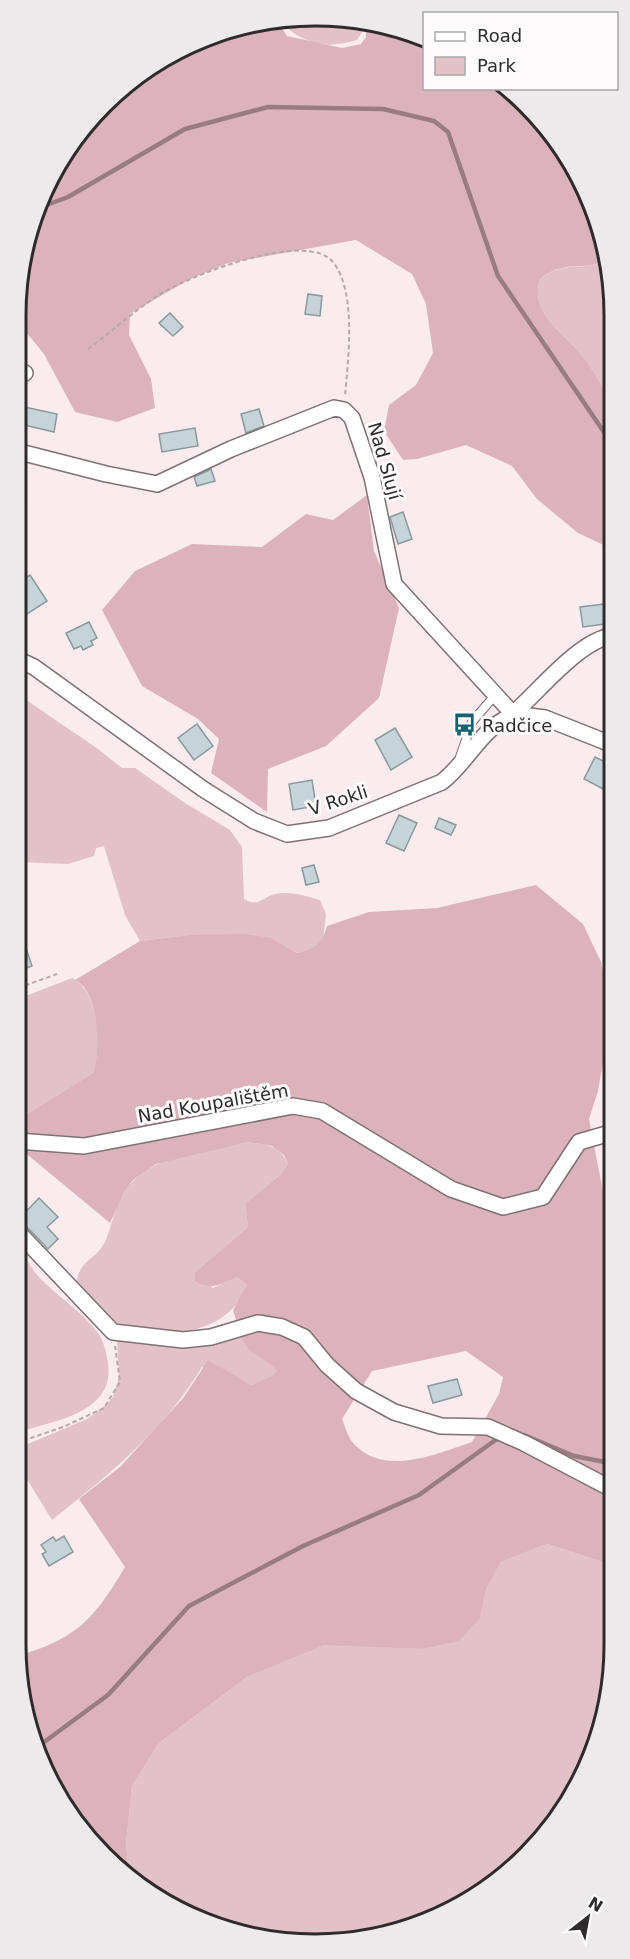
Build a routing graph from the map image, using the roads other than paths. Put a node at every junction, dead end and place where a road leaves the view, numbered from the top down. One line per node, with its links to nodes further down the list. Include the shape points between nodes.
1 (26, 454): 4 (street, Nad Slují, via 157,484 334,408 344,410 352,418 372,477 394,584)
2 (604, 637): 5 (street, V Rokli, via 582,648)
3 (26, 663): 7 (street, V Rokli, via 203,789 254,821 286,834 328,828 442,782)
4 (496, 694): 5 (street, Nad Slují); 7 (lane, via 472,722)
5 (513, 714): 6 (street, via 545,718); 7 (street, V Rokli, via 492,728)
6 (604, 741)
7 (455, 772)
8 (604, 1135): 9 (street, Nad Koupalištěm, via 579,1142 543,1197 503,1207 451,1189 322,1111 293,1106 84,1146)
9 (26, 1142)
10 (26, 1240): 11 (street, via 113,1332 183,1340 211,1337 258,1323 282,1327 304,1337 356,1391 394,1412 441,1426 494,1430)
11 (604, 1485)

